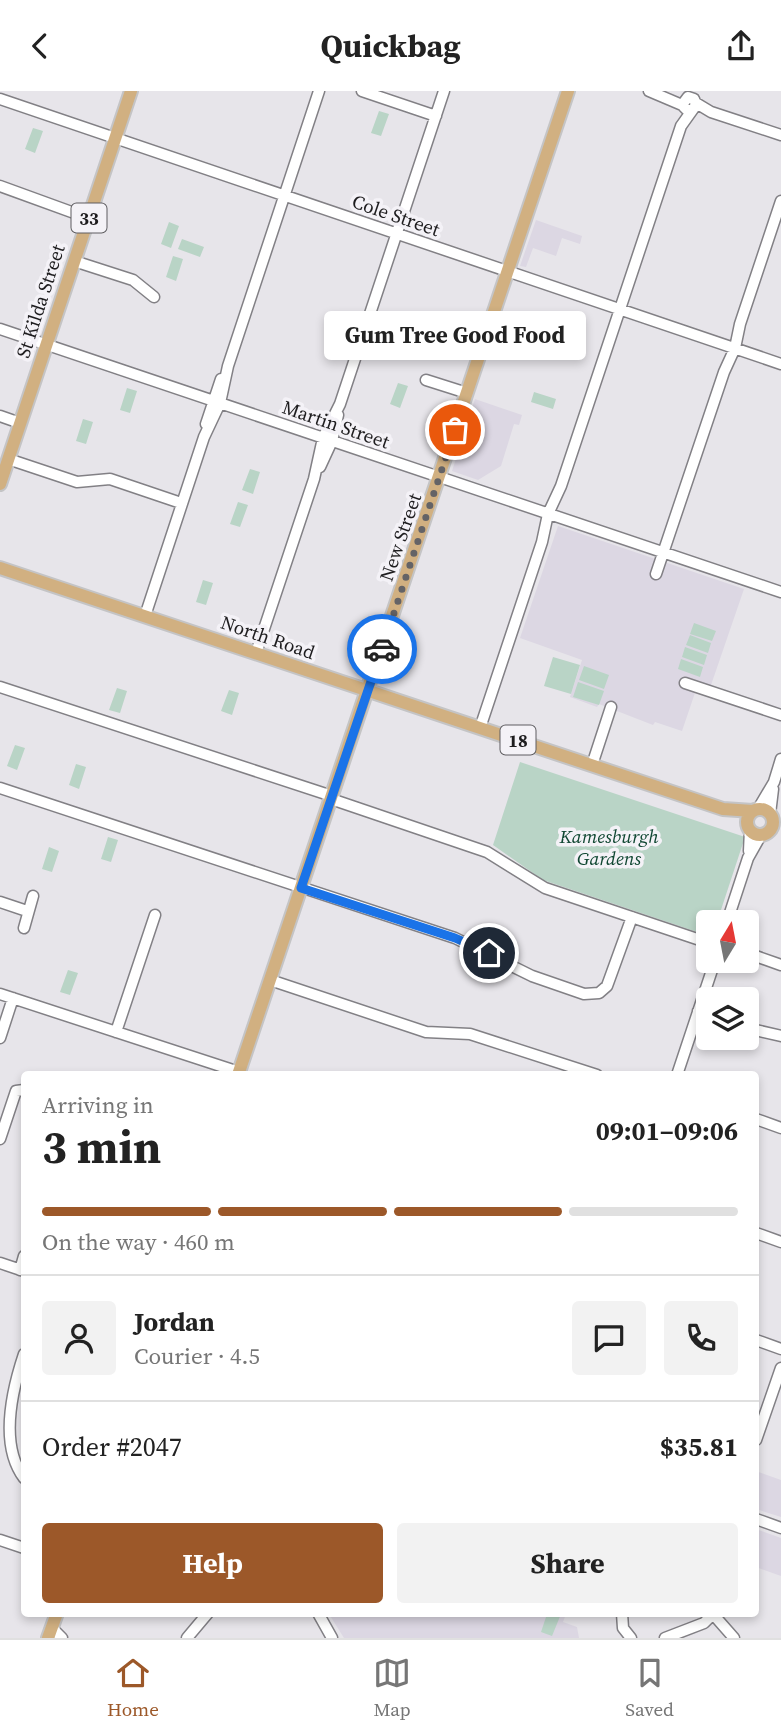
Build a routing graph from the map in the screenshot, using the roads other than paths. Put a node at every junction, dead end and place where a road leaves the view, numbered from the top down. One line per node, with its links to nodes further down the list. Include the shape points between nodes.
1 (131, 91): 11 (main road, St Kilda Street / 33)
2 (319, 91): 13 (street)
3 (362, 91): 9 (street)
4 (444, 91): 9 (street)
5 (568, 91): 18 (main road, New Street)
6 (649, 91): 8 (street)
7 (0, 99): 11 (street, Cole Street)
8 (690, 102): 10 (street); 20 (street)
9 (436, 116): 16 (street)
10 (781, 135)
11 (115, 139): 13 (street, Cole Street); 15 (main road, St Kilda Street / 33)
12 (0, 186): 15 (street)
13 (285, 196): 16 (street, Cole Street); 27 (street)
14 (781, 201): 23 (street)
15 (89, 218): 17 (main road, St Kilda Street / 33)
16 (397, 234): 18 (street, Cole Street); 30 (street)
17 (74, 261): 19 (street, via 132,280); 22 (main road, St Kilda Street / 33)
18 (508, 271): 20 (street, Cole Street); 26 (main road, New Street)
19 (154, 297)
20 (620, 310): 23 (street, Cole Street); 35 (street)
21 (0, 330): 22 (street, Martin Street)
22 (46, 345): 27 (street, Martin Street); 29 (main road, St Kilda Street / 33)
23 (732, 347): 24 (street, Cole Street); 36 (street)
24 (781, 364)
25 (426, 380): 26 (street)
26 (467, 393): 32 (main road, New Street)
27 (216, 402): 30 (street, Martin Street); 34 (street)
28 (0, 416): 29 (street)
29 (20, 423): 31 (main road, St Kilda Street / 33)
30 (328, 440): 32 (street, Martin Street); 41 (street)
31 (8, 459): 33 (main road, St Kilda Street / 33); 34 (street, via 77,482 110,479)
32 (440, 478): 35 (street, Martin Street); 44 (main road, New Street)
33 (0, 484)
34 (181, 503): 40 (street)
35 (551, 515): 36 (street, Martin Street); 47 (street)
36 (663, 552): 38 (street); 39 (street, Martin Street)
37 (0, 568): 40 (main road, North Road / 18)
38 (656, 573)
39 (781, 591)
40 (145, 616): 41 (main road, North Road / 18)
41 (256, 653): 44 (main road, North Road / 18)
42 (685, 683): 46 (street)
43 (0, 687): 51 (street)
44 (368, 690): 47 (main road, North Road / 18); 51 (main road, New Street)
45 (611, 707): 49 (street)
46 (781, 715)
47 (480, 728): 49 (main road, North Road / 18)
48 (781, 759): 52 (street)
49 (592, 765): 52 (main road, North Road / 18)
50 (0, 788): 53 (street)
51 (332, 798): 53 (main road, New Street); 59 (street, via 487,852 545,888)
52 (765, 823): 56 (street)
53 (301, 888): 59 (street, via 455,938 532,977 590,996 603,991 610,981); 64 (main road, New Street)
54 (33, 896): 57 (street)
55 (0, 902): 57 (street)
56 (731, 910)
57 (27, 911): 60 (street)
58 (155, 915): 69 (street)
59 (632, 917): 61 (street)
60 (24, 928)
61 (696, 939)
62 (760, 958): 63 (street)
63 (781, 965)
64 (270, 980): 73 (main road, New Street); 74 (street, via 426,1032 470,1034)
65 (0, 994): 66 (street)
66 (13, 998): 69 (street); 71 (street)
67 (696, 1017): 75 (street)
68 (759, 1031): 70 (street)
69 (116, 1032): 72 (street)
70 (781, 1036)
71 (0, 1038)
72 (232, 1071)
73 (239, 1071)
74 (585, 1071)
75 (678, 1071)
76 (21, 1090): 79 (street, via 16,1091)
77 (759, 1120): 78 (street)
78 (781, 1128)
79 (0, 1139)
80 (759, 1234): 81 (street)
81 (781, 1242)
82 (0, 1263): 83 (street)
83 (21, 1271)
84 (759, 1341): 85 (street)
85 (781, 1349)
86 (21, 1362): 88 (street)
87 (781, 1368): 89 (street)
88 (3, 1409): 90 (street, via 4,1446)
89 (759, 1431)
90 (21, 1475)
91 (759, 1520): 92 (street)
92 (781, 1528)
93 (0, 1540): 94 (street)
94 (21, 1547)
95 (205, 1617): 102 (street)
96 (320, 1617): 103 (street)
97 (622, 1617): 104 (street, via 623,1628)
98 (709, 1617): 105 (street, via 701,1625)
99 (715, 1617): 106 (street)
100 (50, 1633): 101 (street)
101 (62, 1638)
102 (187, 1638)
103 (332, 1638)
104 (631, 1638)
105 (665, 1638)
106 (734, 1638)

